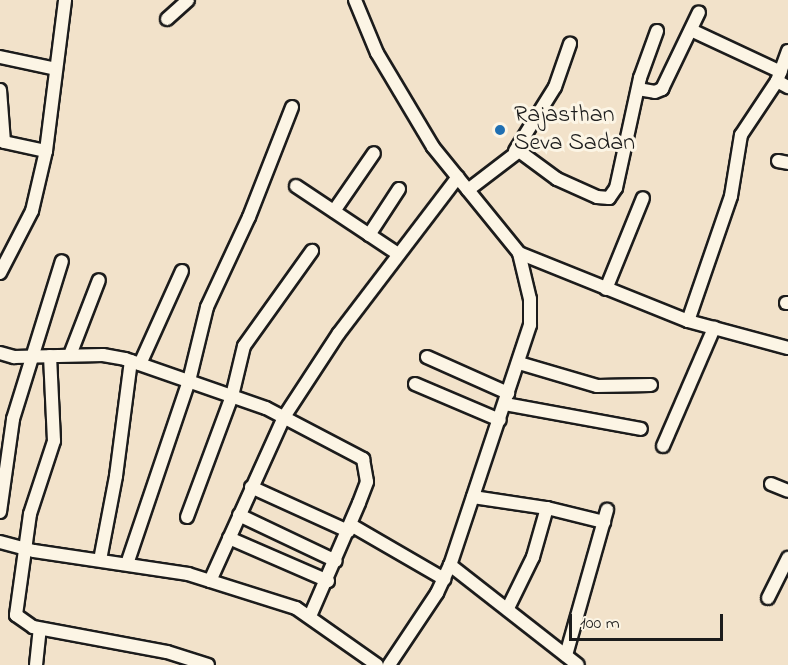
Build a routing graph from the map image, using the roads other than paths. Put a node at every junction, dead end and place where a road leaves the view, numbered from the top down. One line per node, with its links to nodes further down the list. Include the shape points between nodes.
1 (65, 0): 11 (street)
2 (188, 0): 5 (street)
3 (355, 0): 21 (street, via 377,53 433,147)
4 (699, 12): 6 (street)
5 (167, 19)
6 (691, 30): 12 (street); 13 (street, via 662,89 655,92)
7 (657, 32): 13 (street)
8 (570, 45): 19 (street, via 555,87)
9 (788, 51): 12 (street)
10 (0, 57): 11 (street)
11 (56, 69): 18 (street)
12 (782, 80): 36 (street, via 741,135 731,196)
13 (638, 88): 19 (street, via 616,188 609,198 597,197 557,179 524,153)
14 (0, 90): 16 (street)
15 (292, 107): 46 (street, via 245,227 207,307)
16 (1, 126): 17 (street)
17 (2, 146): 18 (street)
18 (46, 151): 33 (street, via 32,211)
19 (515, 151): 24 (street)
20 (374, 153): 26 (street)
21 (458, 177): 24 (street); 30 (street)
22 (296, 186): 26 (street)
23 (399, 189): 27 (street)
24 (468, 189): 29 (street)
25 (642, 198): 35 (street)
26 (334, 211): 27 (street)
27 (369, 235): 30 (street)
28 (312, 251): 49 (street, via 249,336)
29 (519, 253): 35 (street); 45 (street, via 532,312)
30 (398, 254): 51 (street)
31 (62, 261): 41 (street)
32 (182, 271): 44 (street)
33 (0, 273)
34 (99, 280): 40 (street)
35 (606, 289): 36 (street)
36 (688, 321): 37 (street)
37 (714, 328): 38 (street); 54 (street)
38 (788, 348)
39 (0, 354): 41 (street)
40 (70, 355): 42 (street); 44 (street, via 103,355)
41 (32, 356): 42 (street); 57 (street, via 8,441)
42 (50, 356): 67 (street, via 54,441 34,501)
43 (428, 357): 50 (street)
44 (136, 363): 46 (street); 69 (street)
45 (519, 363): 48 (street, via 597,386); 50 (street)
46 (189, 381): 49 (street); 71 (street)
47 (415, 384): 52 (street)
48 (651, 385)
49 (232, 396): 51 (street); 63 (street)
50 (507, 398): 52 (street); 53 (street)
51 (284, 417): 56 (street); 64 (street, via 363,459 367,482)
52 (500, 420): 59 (street)
53 (641, 429)
54 (663, 446)
55 (771, 484): 58 (street)
56 (251, 487): 62 (street); 64 (street)
57 (2, 489): 61 (street)
58 (788, 491)
59 (473, 497): 60 (street); 72 (street)
60 (547, 508): 77 (street, via 533,557); 80 (street, via 605,516)
61 (0, 512)
62 (239, 515): 65 (street); 70 (street)
63 (187, 517)
64 (349, 528): 70 (street); 73 (street)
65 (229, 538): 74 (street); 75 (street)
66 (0, 542): 67 (street)
67 (25, 549): 69 (street); 79 (street, via 16,615 23,623)
68 (788, 558): 76 (street)
69 (100, 560): 71 (street)
70 (336, 561): 75 (street)
71 (127, 564): 74 (street)
72 (450, 565): 73 (street); 77 (street)
73 (444, 579): 84 (street)
74 (210, 581): 78 (street)
75 (328, 581): 78 (street)
76 (768, 598)
77 (508, 608): 80 (street)
78 (310, 616): 83 (street)
79 (40, 628): 81 (street); 82 (street, via 166,652)
80 (566, 655): 85 (street)
81 (36, 665)
82 (208, 665)
83 (377, 665)
84 (389, 665)
85 (578, 665)

